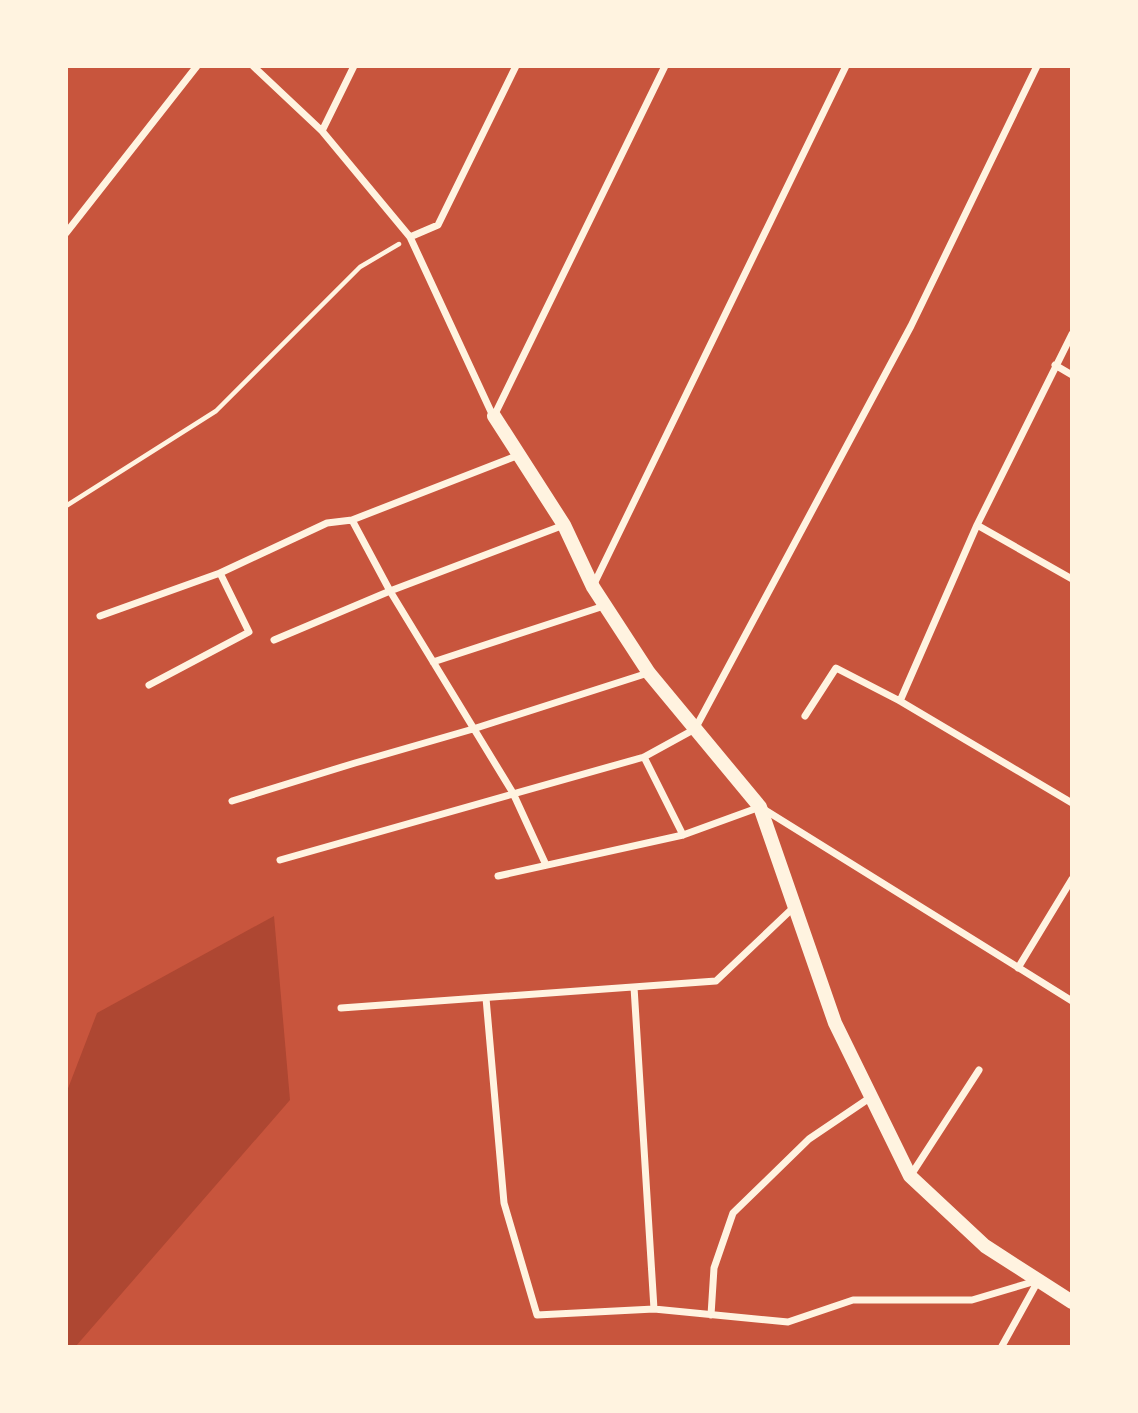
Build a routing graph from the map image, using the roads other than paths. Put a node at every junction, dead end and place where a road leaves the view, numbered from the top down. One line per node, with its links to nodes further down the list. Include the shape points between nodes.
1 (197, 66): 9 (street)
2 (254, 66): 8 (street)
3 (354, 66): 8 (street)
4 (516, 66): 10 (street, via 438,225)
5 (665, 66): 14 (street)
6 (846, 66): 21 (street)
7 (1037, 66): 32 (street, via 911,326)
8 (323, 131): 10 (street)
9 (66, 233)
10 (410, 237): 14 (street)
11 (1072, 334): 12 (street)
12 (1055, 365): 13 (street); 18 (street)
13 (1072, 375)
14 (494, 416): 15 (main road)
15 (519, 455): 16 (street); 17 (main road)
16 (352, 520): 19 (street, via 327,523); 22 (street)
17 (564, 525): 21 (main road); 22 (street)
18 (977, 525): 20 (street); 29 (street)
19 (220, 573): 24 (street); 28 (street, via 249,632)
20 (1072, 579)
21 (593, 587): 23 (main road)
22 (390, 591): 25 (street); 26 (street)
23 (604, 606): 26 (street); 27 (main road)
24 (100, 616)
25 (274, 640)
26 (433, 662): 31 (street)
27 (649, 673): 31 (street); 32 (main road)
28 (149, 685)
29 (900, 701): 30 (street, via 836,668); 36 (street)
30 (805, 716)
31 (473, 729): 34 (street); 35 (street)
32 (695, 729): 33 (street); 37 (main road)
33 (645, 757): 34 (street); 38 (street)
34 (513, 793): 39 (street); 40 (street)
35 (232, 801)
36 (1072, 803)
37 (760, 807): 38 (street); 43 (main road); 44 (street)
38 (683, 835): 40 (street)
39 (280, 860)
40 (546, 865): 41 (street)
41 (498, 876)
42 (1072, 879): 44 (street)
43 (794, 906): 45 (street, via 716,981); 50 (main road, via 835,1023)
44 (1018, 968): 47 (street)
45 (634, 987): 46 (street); 54 (street)
46 (486, 998): 48 (street); 54 (street, via 504,1203 537,1315)
47 (1072, 1001)
48 (341, 1008)
49 (979, 1070): 51 (street)
50 (872, 1097): 51 (main road); 55 (street, via 809,1139 733,1213 713,1268)
51 (910, 1176): 52 (main road, via 985,1246)
52 (1038, 1281): 53 (main road); 55 (street, via 972,1300 853,1300 788,1322); 56 (street)
53 (1072, 1302)
54 (654, 1310): 55 (street)
55 (711, 1315)
56 (1002, 1346)

